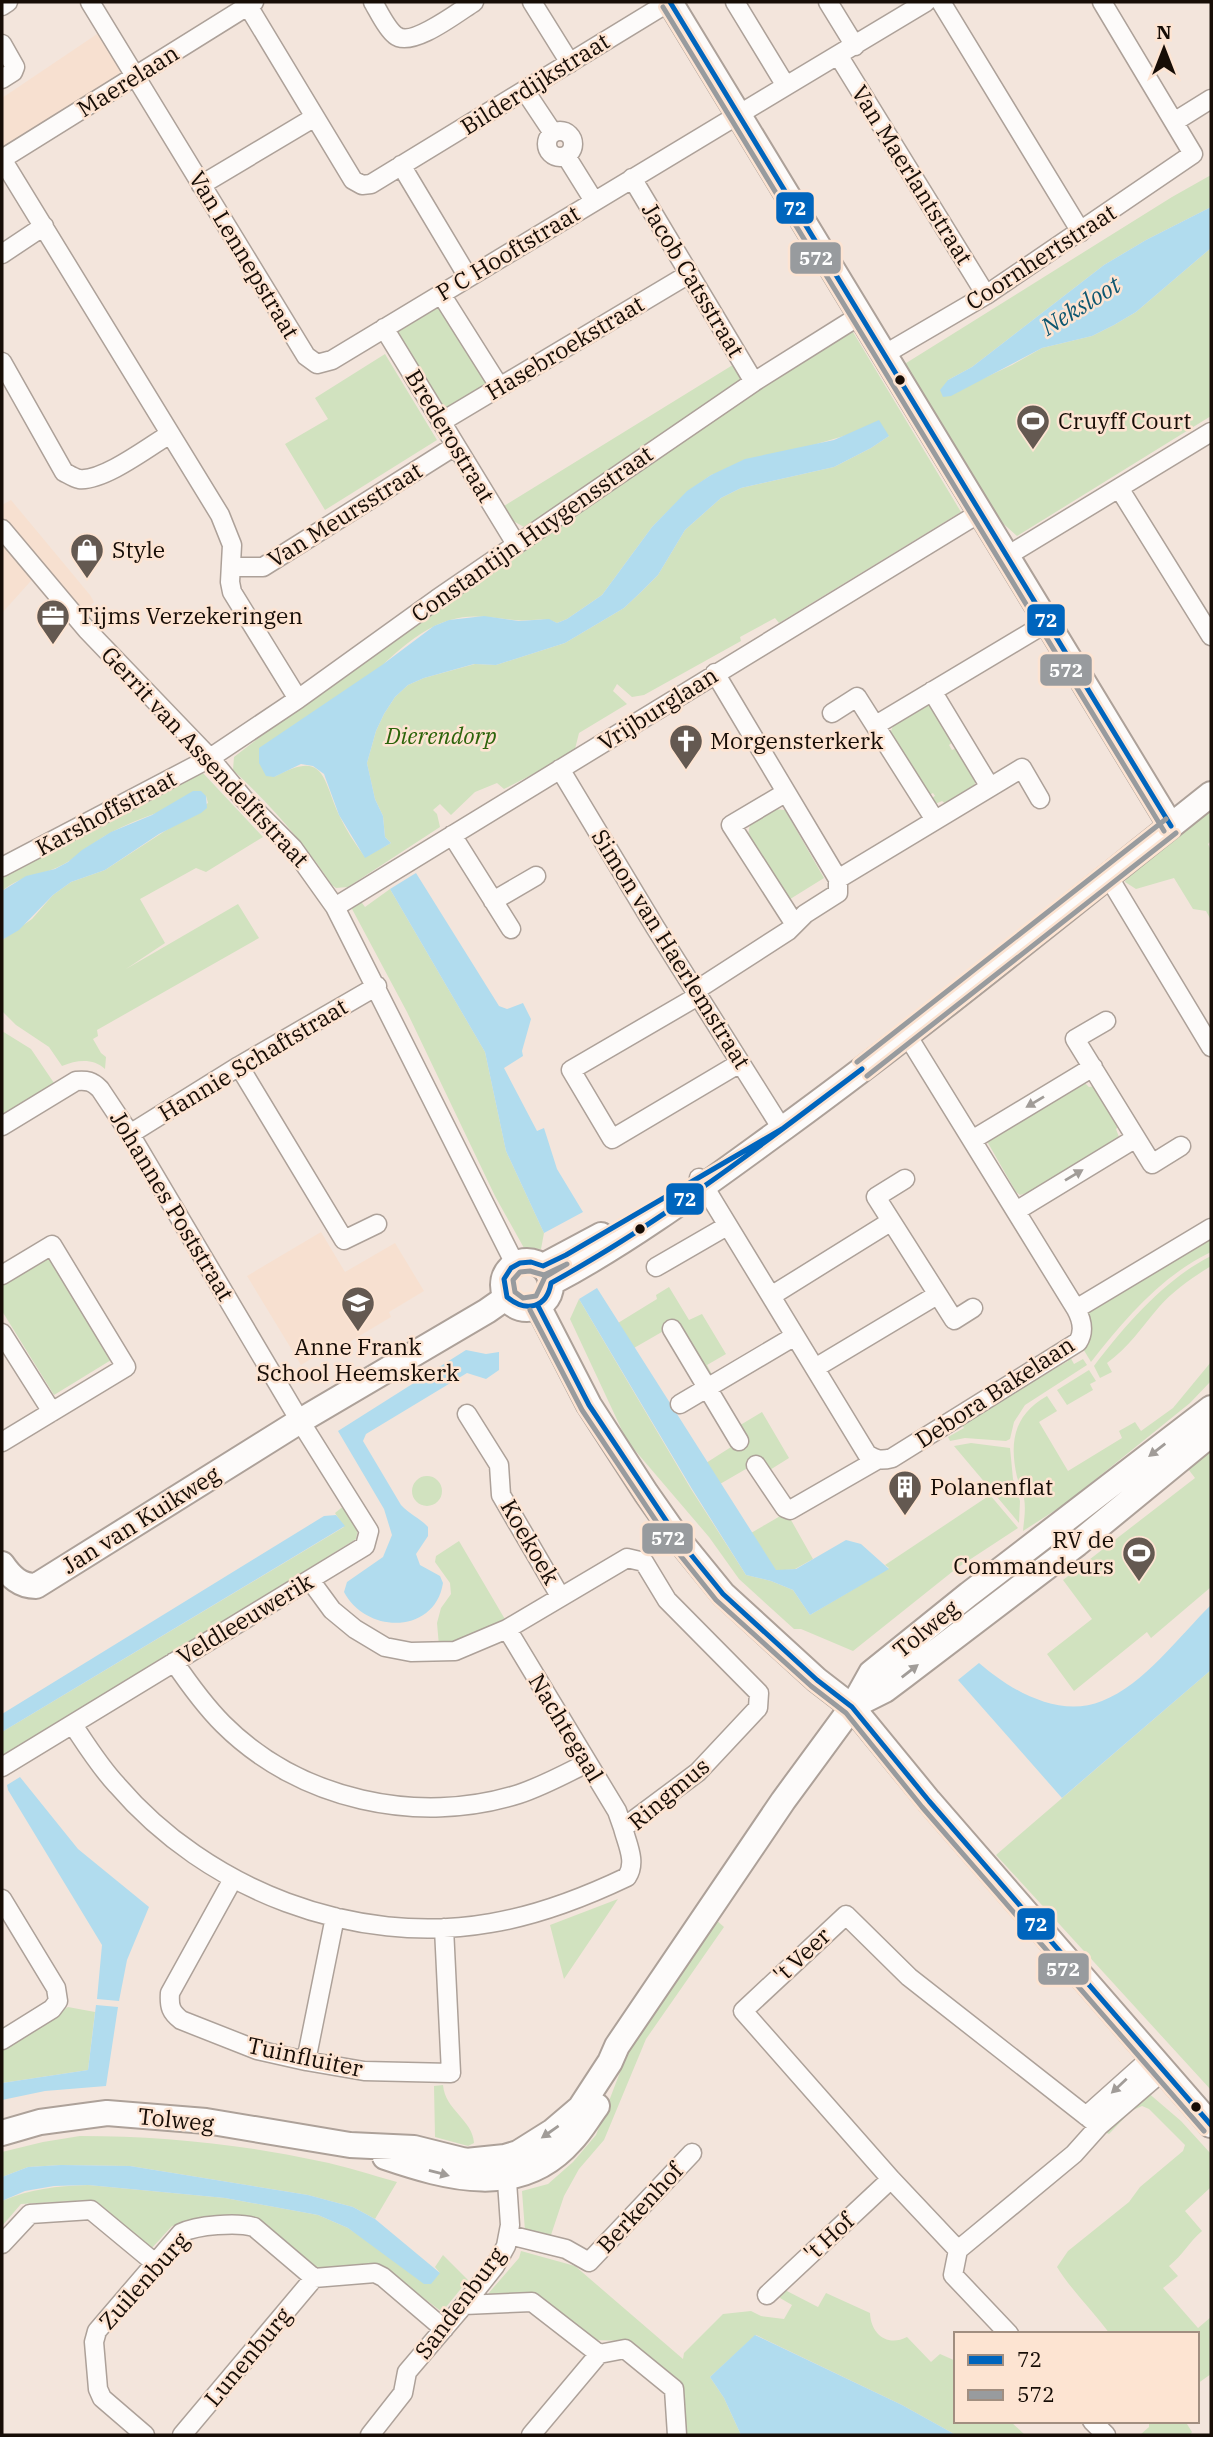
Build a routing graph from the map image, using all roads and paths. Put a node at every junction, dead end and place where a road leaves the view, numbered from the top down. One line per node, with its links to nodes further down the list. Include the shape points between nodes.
1 (8, 2): 13 (street)
2 (90, 2): 18 (street, Van Lennepstraat)
3 (373, 2): 4 (street, via 401,40 414,39)
4 (474, 2)
5 (532, 2): 17 (street)
6 (669, 2): 17 (street, Bilderdijkstraat); 23 (street)
7 (735, 2): 20 (street)
8 (828, 2): 15 (street)
9 (926, 2): 15 (street, P C Hooftstraat)
10 (941, 2): 32 (street)
11 (1102, 2): 25 (street)
12 (251, 4): 18 (street, Maerelaan); 24 (street, Bilderdijkstraat)
13 (2, 6)
14 (2, 44): 19 (street, via 15,67)
15 (855, 46): 16 (street, P C Hooftstraat)
16 (838, 55): 20 (street, P C Hooftstraat); 37 (street, Van Maerlantstraat)
17 (570, 63): 21 (street, Bilderdijkstraat)
18 (135, 76): 26 (street, Maerelaan); 29 (street, Van Lennepstraat)
19 (2, 79)
20 (786, 86): 23 (street, P C Hooftstraat)
21 (525, 91): 27 (street, Bilderdijkstraat); 30 (street, via 553,133 565,132 572,138 566,156)
22 (1211, 99): 25 (street)
23 (737, 114): 28 (street, P C Hooftstraat); 38 (street)
24 (315, 117): 27 (street, Bilderdijkstraat, via 353,180 371,184); 29 (street)
25 (1174, 122): 32 (street, Coornhertstraat, via 1193,155)
26 (2, 159): 31 (street)
27 (401, 165): 35 (street)
28 (632, 178): 30 (street, P C Hooftstraat); 34 (street, Jacob Catsstraat)
29 (201, 186): 39 (street, Van Lennepstraat, via 306,356 317,364 331,360)
30 (594, 201): 35 (street, P C Hooftstraat)
31 (44, 226): 33 (street); 46 (street)
32 (1082, 232): 37 (street, Coornhertstraat)
33 (2, 254)
34 (689, 274): 42 (street, Jacob Catsstraat); 43 (street, Hasebroekstraat)
35 (468, 277): 36 (street, P C Hooftstraat)
36 (442, 294): 39 (street, P C Hooftstraat); 43 (street)
37 (986, 295): 40 (street, Coornhertstraat)
38 (859, 316): 40 (street); 42 (street, Constantijn Huygensstraat)
39 (384, 328): 44 (street, Brederostraat)
40 (885, 354): 49 (street)
41 (2, 362): 46 (street, via 64,472 79,479 111,470)
42 (754, 382): 51 (street, Constantijn Huygensstraat)
43 (499, 386): 44 (street, Hasebroekstraat)
44 (441, 422): 47 (street, Brederostraat)
45 (1211, 432): 48 (street)
46 (170, 434): 53 (street, via 228,532)
47 (455, 446): 51 (street, Brederostraat); 53 (street, Van Meursstraat, via 263,567)
48 (1119, 488): 52 (street); 54 (street)
49 (981, 512): 52 (street); 57 (street, Vrijburglaan)
50 (2, 529): 62 (street, Gerrit van Assendelftstraat, via 87,630)
51 (516, 544): 59 (street, Constantijn Huygensstraat)
52 (1007, 556): 55 (street)
53 (232, 567): 59 (street, via 232,592)
54 (1204, 607): 56 (street)
55 (1048, 622): 58 (street); 69 (street)
56 (1211, 636)
57 (715, 673): 63 (street, Vrijburglaan); 65 (street)
58 (932, 691): 61 (street); 64 (street)
59 (298, 699): 62 (street, Constantijn Huygensstraat)
60 (832, 713): 61 (street, via 857,697)
61 (876, 725): 68 (street)
62 (210, 758): 71 (street, Karshoffstraat); 76 (street, Gerrit van Assendelftstraat, via 293,848)
63 (560, 769): 70 (street, Vrijburglaan); 80 (street, Simon van Haerlemstraat)
64 (990, 788): 67 (street, via 1022,768); 68 (street)
65 (785, 793): 74 (street); 77 (street, via 731,825)
66 (1211, 794): 69 (street)
67 (1040, 799)
68 (935, 820): 74 (street)
69 (1171, 826): 73 (street)
70 (452, 835): 75 (street); 76 (street, Vrijburglaan)
71 (2, 867)
72 (536, 876): 75 (street)
73 (1108, 876): 82 (street); 83 (street)
74 (838, 879): 77 (street, via 838,893)
75 (493, 901): 78 (street)
76 (335, 907): 79 (street, Gerrit van Assendelftstraat)
77 (794, 923): 80 (street)
78 (511, 929)
79 (377, 986): 85 (street, Hannie Schaftstraat); 100 (street, Gerrit van Assendelftstraat)
80 (697, 994): 84 (street, Simon van Haerlemstraat); 84 (street, via 570,1070 612,1139)
81 (1106, 1021): 86 (street, via 1076,1039)
82 (907, 1035): 88 (street); 91 (street)
83 (1211, 1047)
84 (740, 1063): 88 (street, Simon van Haerlemstraat)
85 (239, 1066): 89 (street, Hannie Schaftstraat); 97 (street, via 344,1240)
86 (1093, 1067): 90 (street); 91 (street, one-way to 91)
87 (2, 1126): 89 (street, Johannes Poststraat, via 85,1080 100,1089)
88 (782, 1129): 94 (street)
89 (130, 1133): 119 (street, Johannes Poststraat)
90 (1136, 1138): 92 (street, via 1152,1164); 95 (street, one-way to 90)
91 (972, 1140): 95 (street)
92 (1181, 1146)
93 (905, 1179): 96 (street, via 876,1197)
94 (702, 1183): 98 (street); 103 (street, via 575,1271)
95 (1016, 1211): 109 (street)
96 (890, 1222): 104 (street); 105 (street)
97 (377, 1224)
98 (727, 1226): 101 (street); 105 (street)
99 (1211, 1227): 109 (street, Debora Bakelaan)
100 (515, 1264): 103 (street, via 534,1262); 106 (street, via 504,1279)
101 (656, 1267)
102 (2, 1275): 117 (street, via 52,1245 126,1367)
103 (547, 1275): 107 (street, via 547,1298)
104 (937, 1295): 108 (street, via 954,1320); 113 (street)
105 (771, 1296): 112 (street)
106 (507, 1297): 107 (street, via 521,1308); 119 (street, Jan van Kuikweg)
107 (538, 1306): 130 (street, via 589,1405 679,1540 723,1594)
108 (973, 1308)
109 (1076, 1309): 123 (street, Debora Bakelaan, via 1082,1330 1078,1342)
110 (672, 1329): 114 (street)
111 (2, 1333): 117 (street)
112 (795, 1336): 113 (street); 114 (street)
113 (815, 1368): 123 (street, via 867,1454)
114 (707, 1388): 115 (street); 121 (street)
115 (680, 1404)
116 (1211, 1408): 130 (street, Tolweg, one-way to 130, via 879,1667)
117 (52, 1412): 122 (street)
118 (467, 1414): 127 (street, Koekoek, via 499,1465 501,1495)
119 (300, 1421): 125 (street, Jan van Kuikweg, via 36,1586 25,1586); 126 (street, Veldleeuwerik, via 369,1531 365,1546)
120 (1211, 1434): 130 (street, Tolweg, one-way to 120, via 905,1675 1077,1544)
121 (739, 1441)
122 (2, 1442)
123 (884, 1459): 124 (street, via 790,1510)
124 (756, 1465)
125 (2, 1564)
126 (310, 1580): 128 (street, Ringmus, via 332,1610 385,1647 411,1652 455,1651); 129 (street, Veldleeuwerik)
127 (560, 1596): 128 (street, Ringmus); 134 (street, Ringmus, via 627,1558 644,1562 667,1600 759,1693 758,1708 698,1772)
128 (507, 1629): 132 (street, Nachtegaal)
129 (174, 1662): 131 (street, Veldleeuwerik); 132 (street, via 224,1725 255,1751 326,1790 365,1801 405,1807 483,1803 519,1794)
130 (852, 1707): 141 (street); 146 (street, Tolweg, via 617,2046 600,2101 571,2142 550,2160)
131 (73, 1725): 133 (street, Veldleeuwerik); 135 (street, Ringmus, via 93,1756 143,1813)
132 (587, 1763): 134 (street, Nachtegaal)
133 (2, 1767)
134 (623, 1828): 138 (street, Ringmus, via 632,1859 627,1877 526,1916)
135 (233, 1879): 137 (street, Ringmus); 140 (street, Tuinfluiter, via 170,1993 172,2012 181,2020 257,2049)
136 (2, 1899): 139 (street, via 56,1988 58,2001)
137 (335, 1917): 138 (street, Ringmus); 140 (street)
138 (444, 1928): 140 (street, Tuinfluiter, via 451,2073 365,2071)
139 (2, 2040)
140 (306, 2061)
141 (1158, 2063): 142 (street); 143 (street)
142 (1093, 2121): 147 (street, 't Veer, via 909,1977 846,1914 743,2011); 150 (street, via 1074,2154)
143 (1211, 2125)
144 (2, 2133): 146 (street, Tolweg, via 40,2122 107,2113 206,2121 350,2145 447,2176 477,2180)
145 (692, 2153): 148 (street, Berkenhof, via 589,2262 566,2249)
146 (506, 2168): 148 (street, Sandenburg)
147 (891, 2179): 150 (street); 153 (street, 't Hof)
148 (509, 2235): 154 (street, Sandenburg, via 495,2266)
149 (2, 2244): 151 (street, via 30,2214 91,2210)
150 (958, 2250): 156 (street, via 954,2276)
151 (155, 2263): 152 (street, Zuilenburg, via 189,2228 244,2224 254,2227); 158 (street, Zuilenburg, via 97,2331 93,2342 97,2389 102,2398)
152 (314, 2278): 155 (street, via 375,2273); 159 (street, Lunenburg)
153 (767, 2295)
154 (464, 2305): 155 (street, Sandenburg); 157 (street, via 532,2302)
155 (444, 2329): 160 (street, Sandenburg, via 408,2372 403,2393)
156 (1007, 2332)
157 (599, 2354): 161 (street); 162 (street, via 625,2349 674,2389)
158 (145, 2435)
159 (182, 2435)
160 (370, 2435)
161 (531, 2435)
162 (677, 2435)

